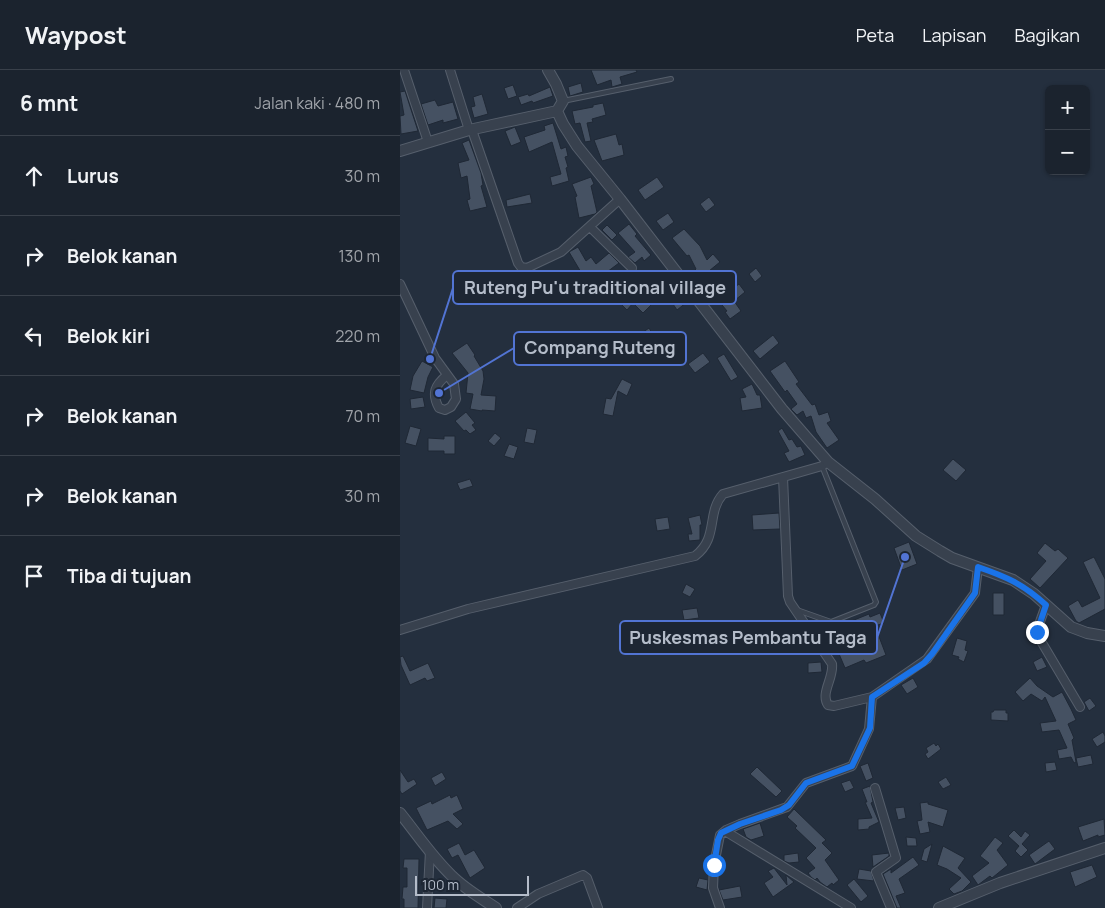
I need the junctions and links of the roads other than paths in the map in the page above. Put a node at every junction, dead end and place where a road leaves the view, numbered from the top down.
1 (404, 70) edge
2 (450, 70) edge
3 (548, 70) edge
4 (671, 79) dead end
5 (563, 101) junction
6 (557, 111) junction
7 (471, 130) junction
8 (428, 142) junction
9 (400, 151) edge
10 (620, 199) junction
11 (590, 227) junction
12 (632, 268) dead end
13 (400, 285) edge
14 (447, 375) dead end
15 (825, 464) junction
16 (783, 477) junction
17 (978, 567) junction
18 (1046, 605) junction
19 (795, 610) junction
20 (400, 630) edge
21 (1105, 636) edge
22 (872, 697) junction
23 (1080, 707) dead end
24 (875, 788) dead end
25 (400, 813) edge
26 (725, 831) junction
27 (1105, 848) edge
28 (430, 851) junction
29 (427, 908) edge
30 (496, 908) edge
31 (517, 908) edge
32 (598, 908) edge
33 (720, 908) edge
34 (851, 908) edge
35 (891, 908) edge
36 (939, 908) edge

1 - 8 street
2 - 7 street
3 - 5 street
4 - 5 lane
5 - 6 street
6 - 7 street
6 - 10 street
7 - 8 street
7 - 11 street
8 - 9 street
10 - 11 street
10 - 15 street
11 - 12 street
13 - 14 street
15 - 16 street
15 - 17 street
15 - 19 lane
16 - 19 street
16 - 20 street
17 - 18 street
17 - 22 street
18 - 21 street
18 - 23 street
19 - 22 street
22 - 26 street
24 - 35 street
25 - 28 street
26 - 33 street
26 - 34 street
27 - 36 street
28 - 29 street
28 - 30 street
31 - 32 street

